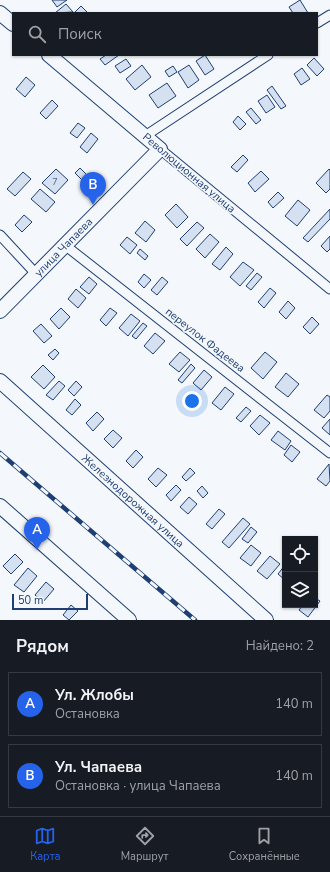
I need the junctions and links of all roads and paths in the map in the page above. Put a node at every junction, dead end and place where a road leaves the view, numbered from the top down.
1 (0, 13) edge
2 (330, 15) edge
3 (318, 22) edge
4 (12, 23) edge
5 (50, 56) edge
6 (266, 56) edge
7 (145, 136) junction
8 (160, 149) junction
9 (0, 235) edge
10 (66, 246) junction
11 (37, 275) junction
12 (330, 289) edge
13 (0, 311) edge
14 (0, 381) edge
15 (330, 453) edge
16 (0, 506) edge
17 (129, 620) edge
18 (266, 620) edge

1 - 4 main road
2 - 3 street
5 - 7 main road, Революционная улица
6 - 7 street
7 - 8 main road, Революционная улица
8 - 10 main road, улица Чапаева
8 - 12 street, Революционная улица
9 - 11 street
10 - 11 main road, улица Чапаева
10 - 15 street, переулок Фадеева
11 - 13 main road, улица Чапаева
14 - 18 main road, Железнодорожная улица
16 - 17 main road

